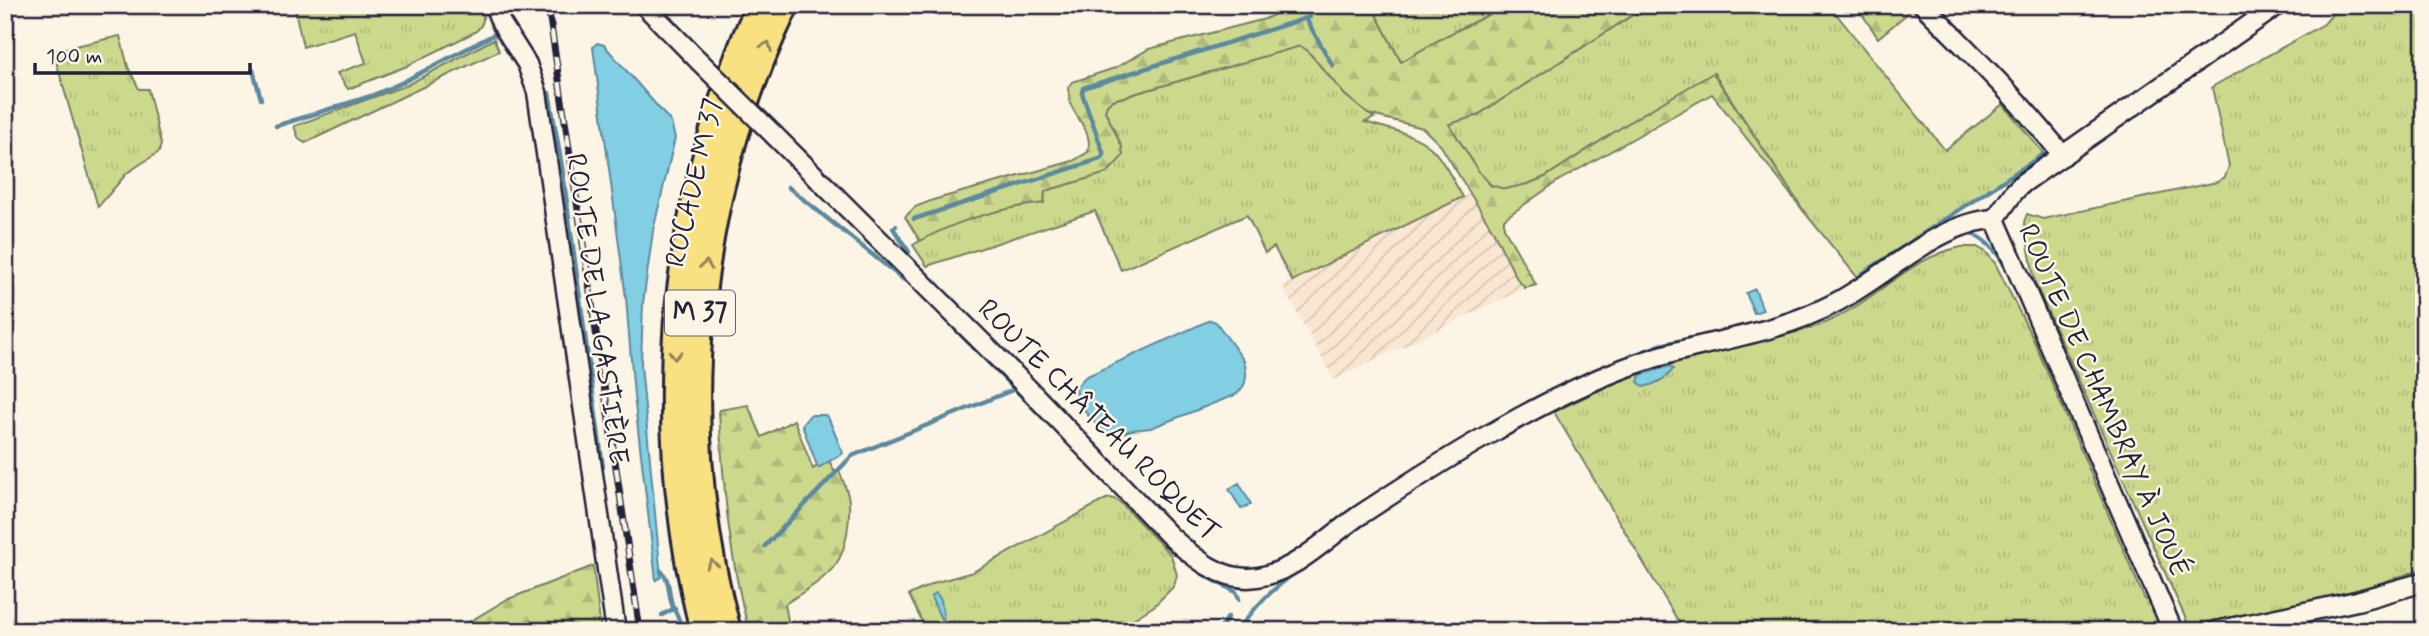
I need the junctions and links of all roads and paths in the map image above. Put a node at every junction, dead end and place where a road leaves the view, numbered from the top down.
1 (494, 5) edge
2 (644, 5) edge
3 (760, 5) edge
4 (786, 5) edge
5 (1923, 5) edge
6 (2278, 5) edge
7 (2063, 156) junction
8 (1995, 219) junction
9 (2424, 582) edge
10 (616, 631) edge
11 (704, 631) edge
12 (727, 631) edge
13 (2173, 631) edge
14 (2216, 631) edge

1 - 10 street, ROUTE DE LA GASTIÈRE
2 - 8 street, ROUTE CHÂTEAU ROQUET, bridge
3 -> 11 highway, ROCADE M 37 / M 37
12 -> 4 highway, ROCADE M 37 / M 37
5 - 7 street
6 - 7 street
7 - 8 street
8 - 13 street, ROUTE DE CHAMBRAY À JOUÉ
9 - 14 street

